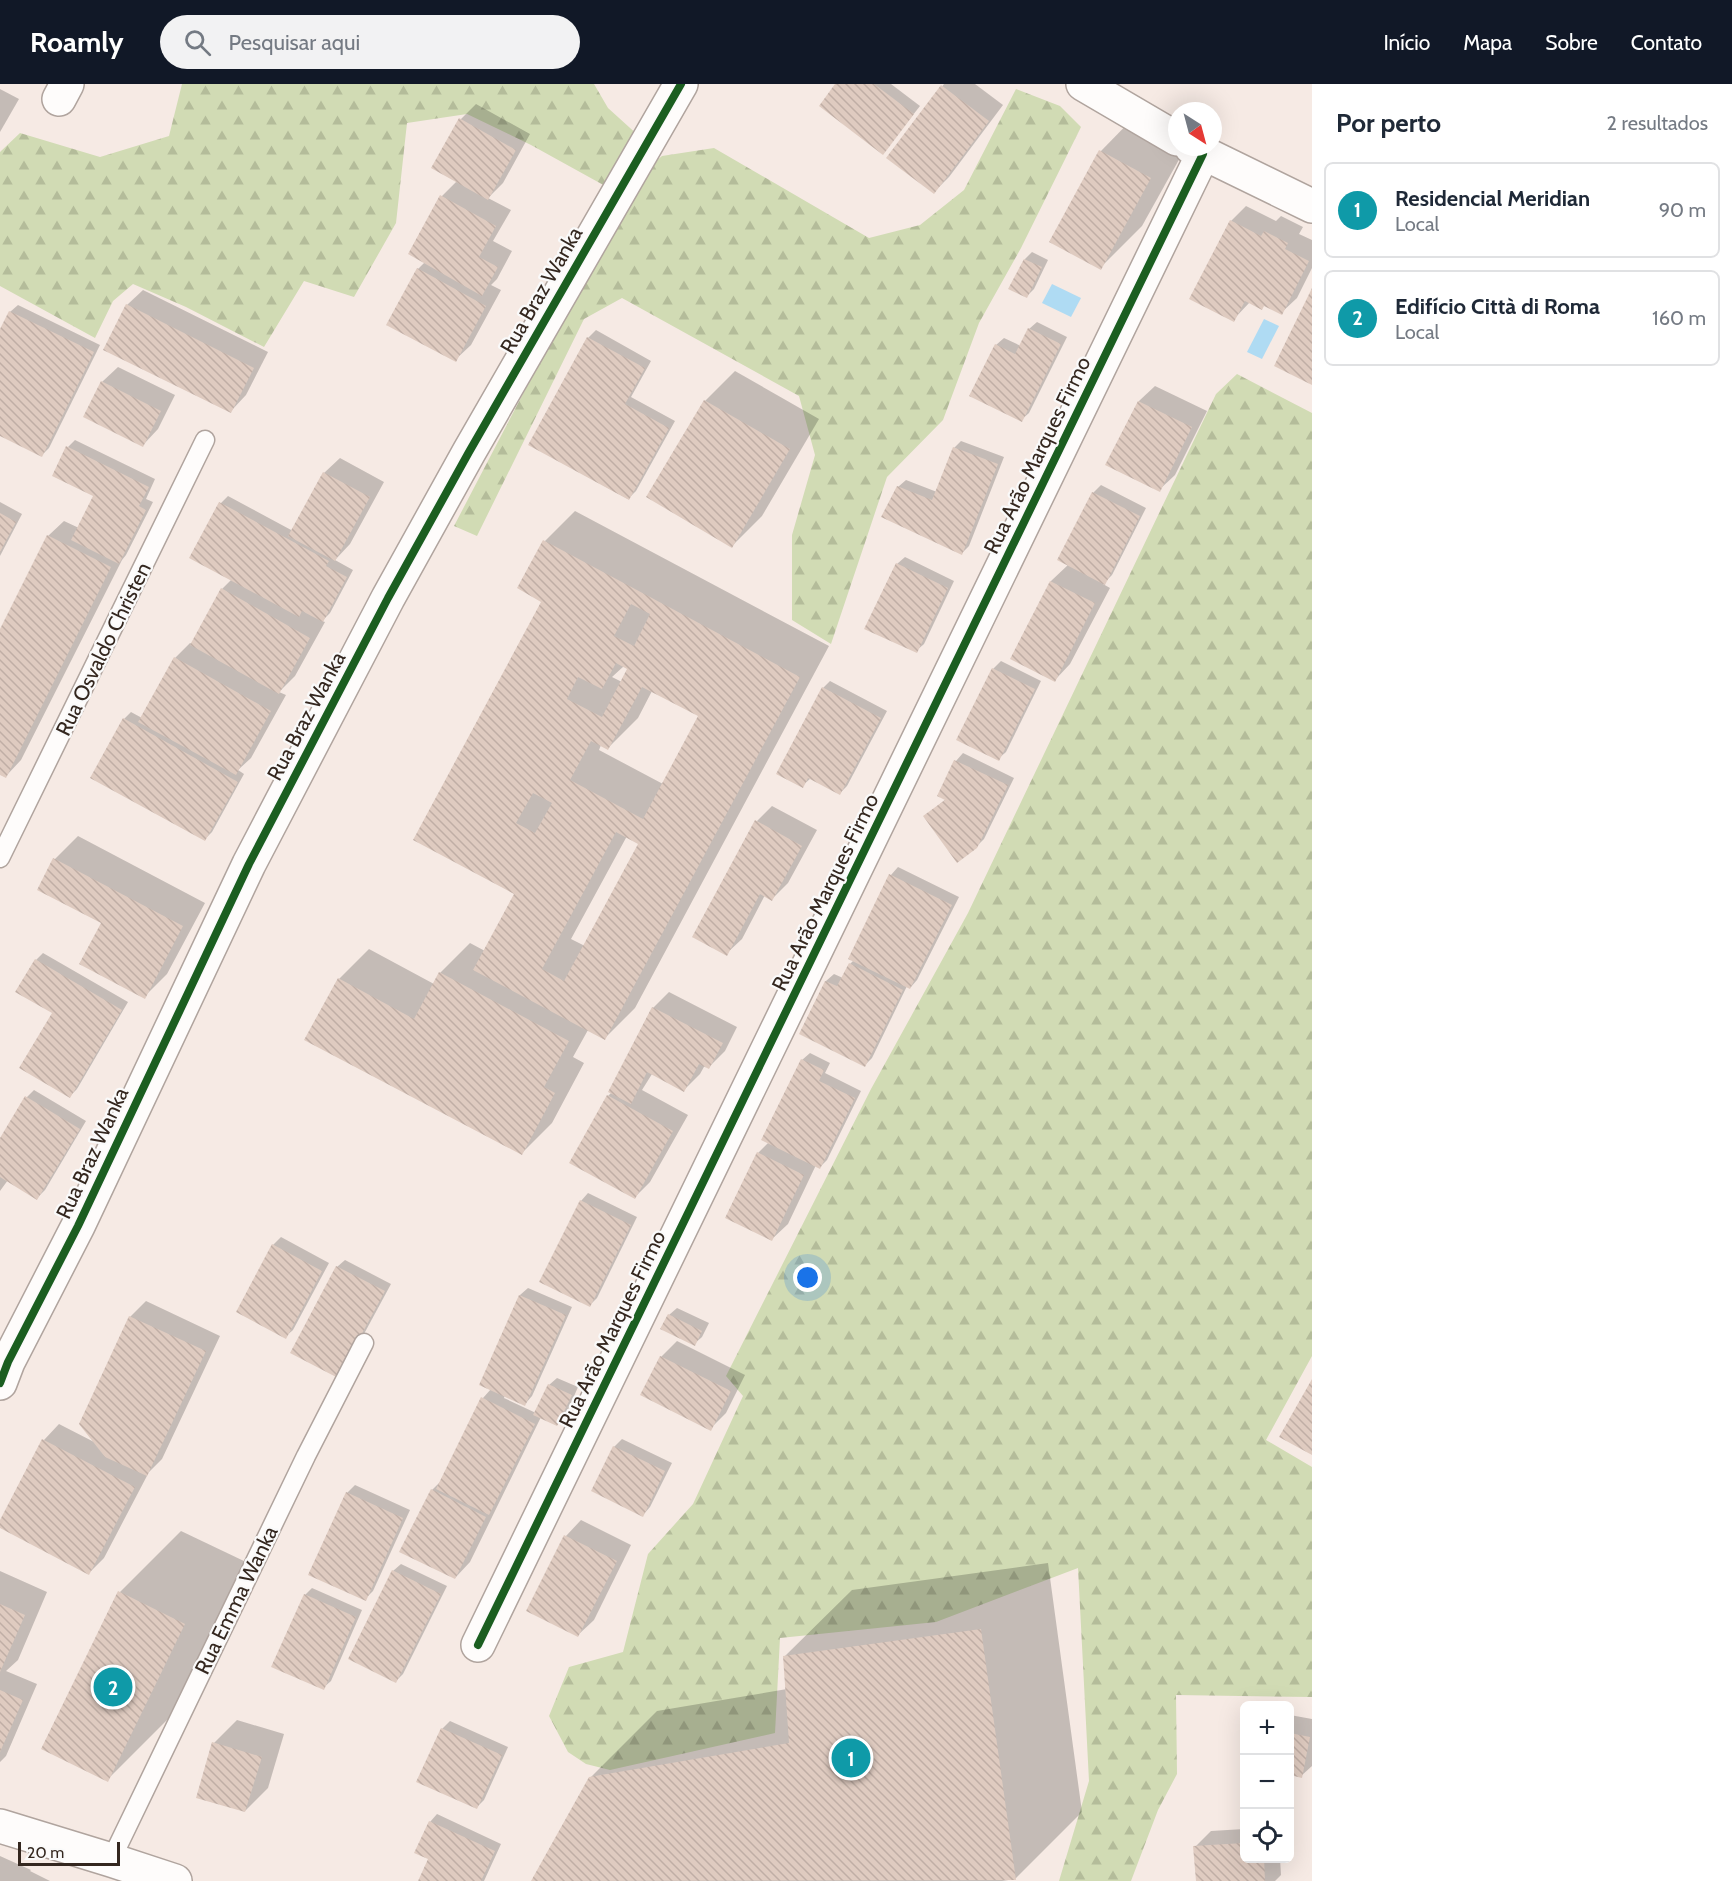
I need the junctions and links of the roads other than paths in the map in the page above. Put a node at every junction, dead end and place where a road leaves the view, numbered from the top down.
1 (681, 84) edge
2 (1083, 84) edge
3 (1168, 134) edge
4 (1186, 156) edge
5 (1209, 156) edge
6 (1312, 206) edge
7 (205, 440) dead end
8 (0, 858) edge
9 (364, 1343) dead end
10 (0, 1383) edge
11 (478, 1645) dead end
12 (0, 1826) edge
13 (111, 1860) junction
14 (175, 1881) edge

1 - 10 street, Rua Braz Wanka
2 - 3 street
4 - 11 street, Rua Arão Marques Firmo
5 - 6 street
7 - 8 lane, Rua Osvaldo Christen
9 - 13 lane, Rua Emma Wanka
12 - 13 street
13 - 14 street

